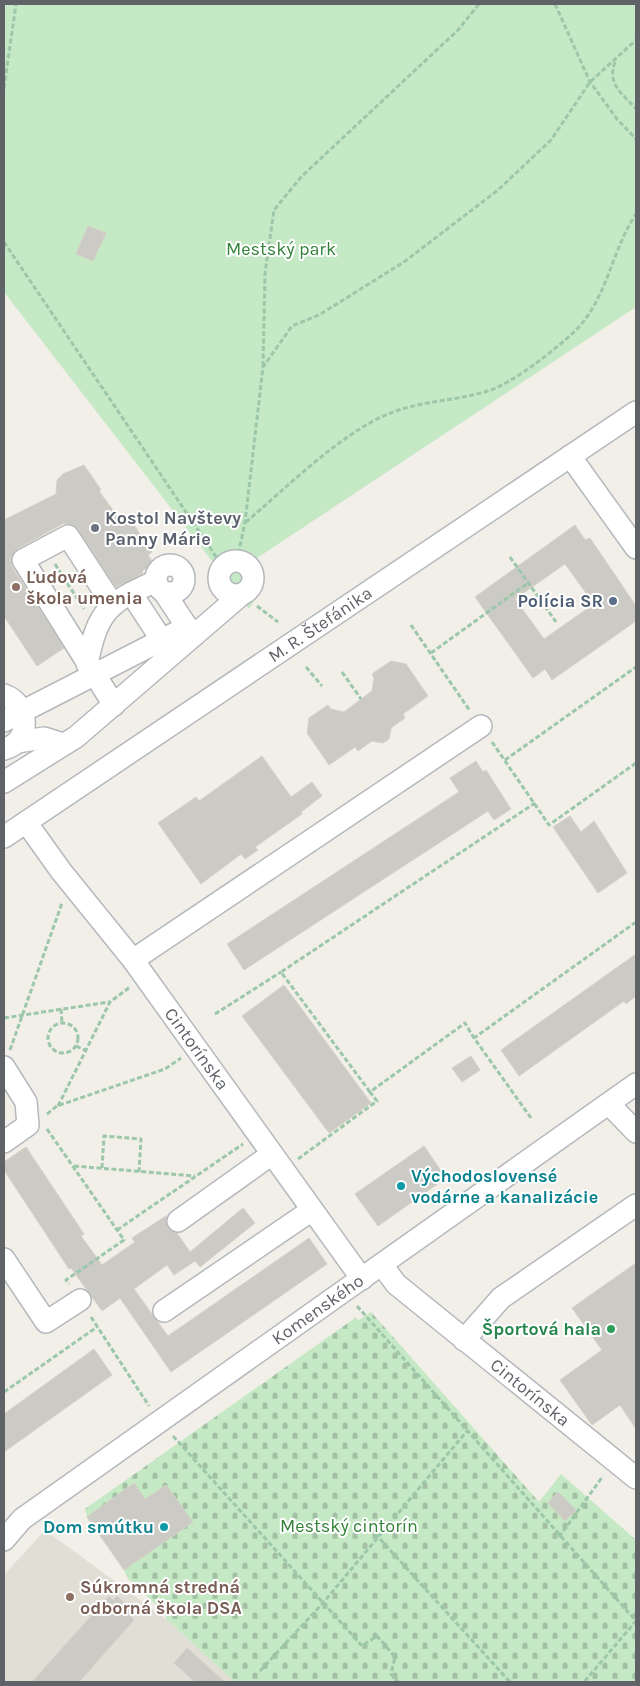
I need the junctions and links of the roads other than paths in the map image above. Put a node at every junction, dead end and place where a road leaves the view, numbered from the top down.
1 (636, 412) edge
2 (570, 456) junction
3 (636, 548) edge
4 (226, 568) junction
5 (146, 586) junction
6 (242, 594) junction
7 (113, 604) junction
8 (190, 632) junction
9 (166, 647) junction
10 (91, 670) junction
11 (4, 695) edge
12 (114, 705) junction
13 (13, 716) edge
14 (481, 726) dead end
15 (64, 744) junction
16 (8, 748) edge
17 (4, 782) edge
18 (26, 822) junction
19 (4, 837) edge
20 (139, 968) junction
21 (5, 1062) edge
22 (636, 1084) edge
23 (609, 1104) junction
24 (636, 1132) edge
25 (4, 1142) edge
26 (278, 1162) junction
27 (636, 1205) edge
28 (312, 1210) junction
29 (178, 1221) dead end
30 (4, 1259) edge
31 (382, 1265) junction
32 (362, 1279) junction
33 (80, 1300) road end
34 (164, 1311) dead end
35 (464, 1340) junction
36 (636, 1478) edge
37 (4, 1540) edge

1 - 2 street, M. R. Štefánika
2 - 3 street
2 - 18 street, M. R. Štefánika
4 - 5 street
4 - 6 street
4 - 6 street
5 - 7 street
5 - 8 street
5 - 9 street
6 - 8 street
7 - 10 street
7 - 10 street
8 - 9 street
9 - 10 street
9 - 12 street
10 - 12 street
10 - 13 street
11 - 13 street
12 - 15 street
13 - 16 street
14 - 20 street
15 - 16 street
15 - 17 street
18 - 19 street, M. R. Štefánika
18 - 20 street, Cintorínska
20 - 26 street, Cintorínska
21 - 25 street
22 - 23 street, Komenského
23 - 24 street
23 - 31 street, Komenského
26 - 28 street, Cintorínska
26 - 29 street
27 - 35 street
28 - 32 street, Cintorínska
28 - 34 street
30 - 33 street
31 - 32 street, Komenského
31 - 35 street, Cintorínska
32 - 37 street, Komenského
35 - 36 street, Cintorínska

